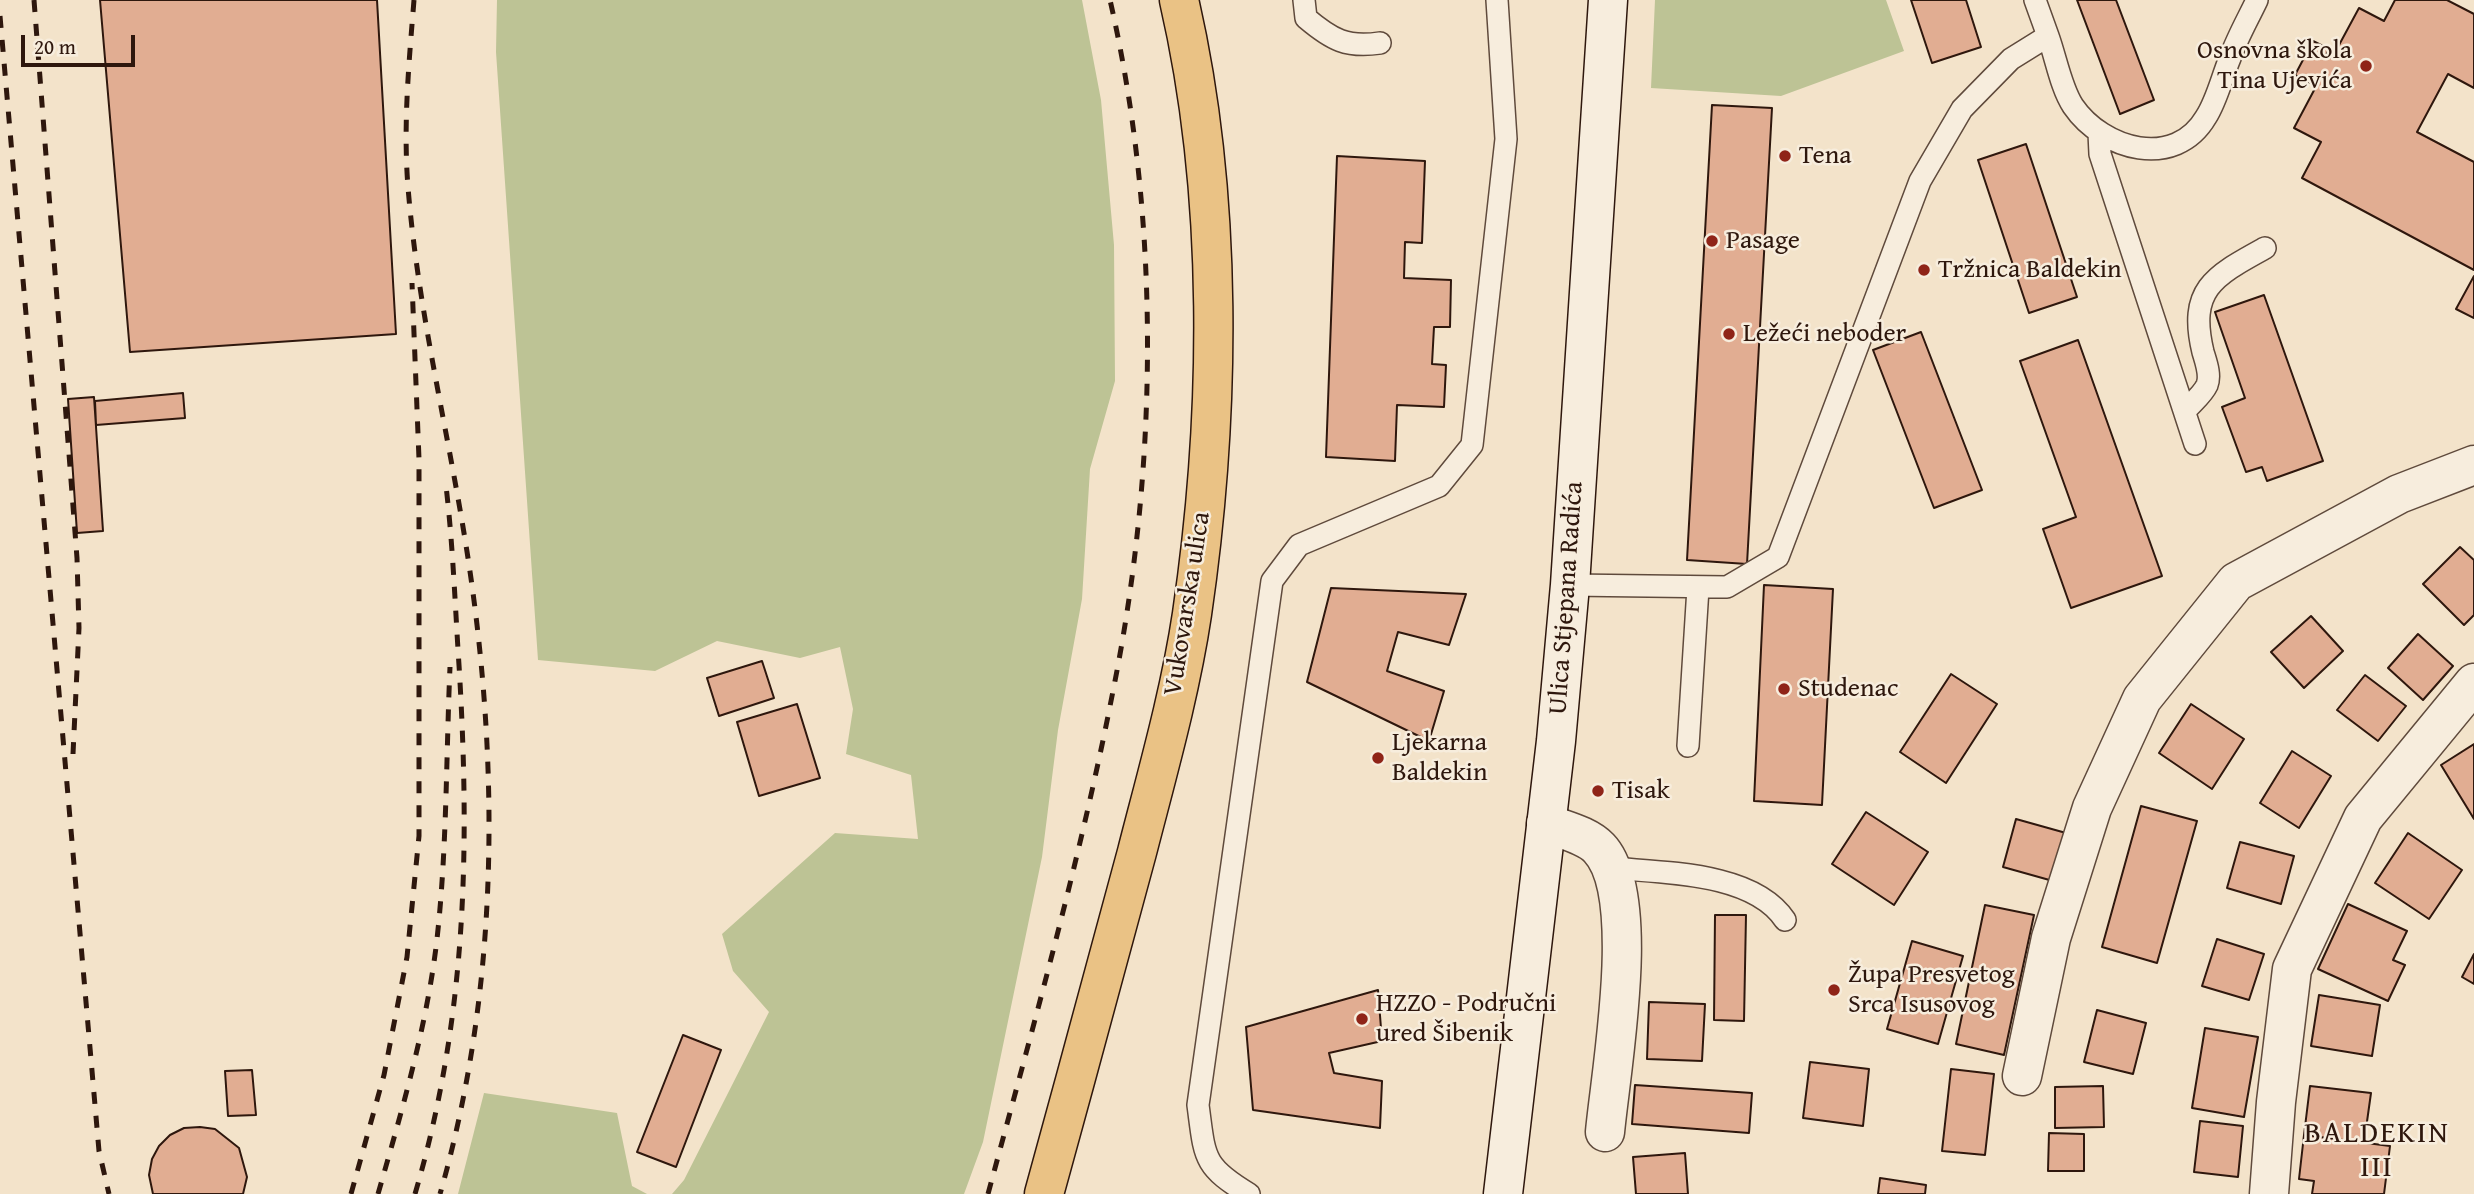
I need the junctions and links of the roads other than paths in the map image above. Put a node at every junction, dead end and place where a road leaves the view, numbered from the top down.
1 (1179, 0) edge
2 (1304, 0) edge
3 (1497, 0) edge
4 (1608, 0) edge
5 (2035, 0) edge
6 (2257, 0) edge
7 (2048, 36) junction
8 (1380, 43) dead end
9 (2099, 133) junction
10 (2265, 248) dead end
11 (2186, 410) junction
12 (2194, 444) dead end
13 (2474, 465) edge
14 (1570, 585) junction
15 (1698, 588) junction
16 (2474, 683) edge
17 (1688, 746) dead end
18 (1546, 823) junction
19 (1612, 868) junction
20 (1785, 920) dead end
21 (2022, 1076) dead end
22 (1605, 1132) dead end
23 (1044, 1194) edge
24 (1249, 1194) edge
25 (1503, 1194) edge
26 (2269, 1194) edge

1 - 23 main road, Vukovarska ulica
2 - 8 lane
3 - 24 lane
4 - 14 street, Ulica Stjepana Radića
5 - 7 lane
6 - 9 lane
7 - 9 lane
7 - 15 lane
9 - 11 lane
10 - 11 lane
11 - 12 lane
13 - 21 street
14 - 15 lane
14 - 18 street, Ulica Stjepana Radića
15 - 17 lane
16 - 26 street
18 - 19 street
18 - 25 street, Ulica Stjepana Radića
19 - 20 lane
19 - 22 street

